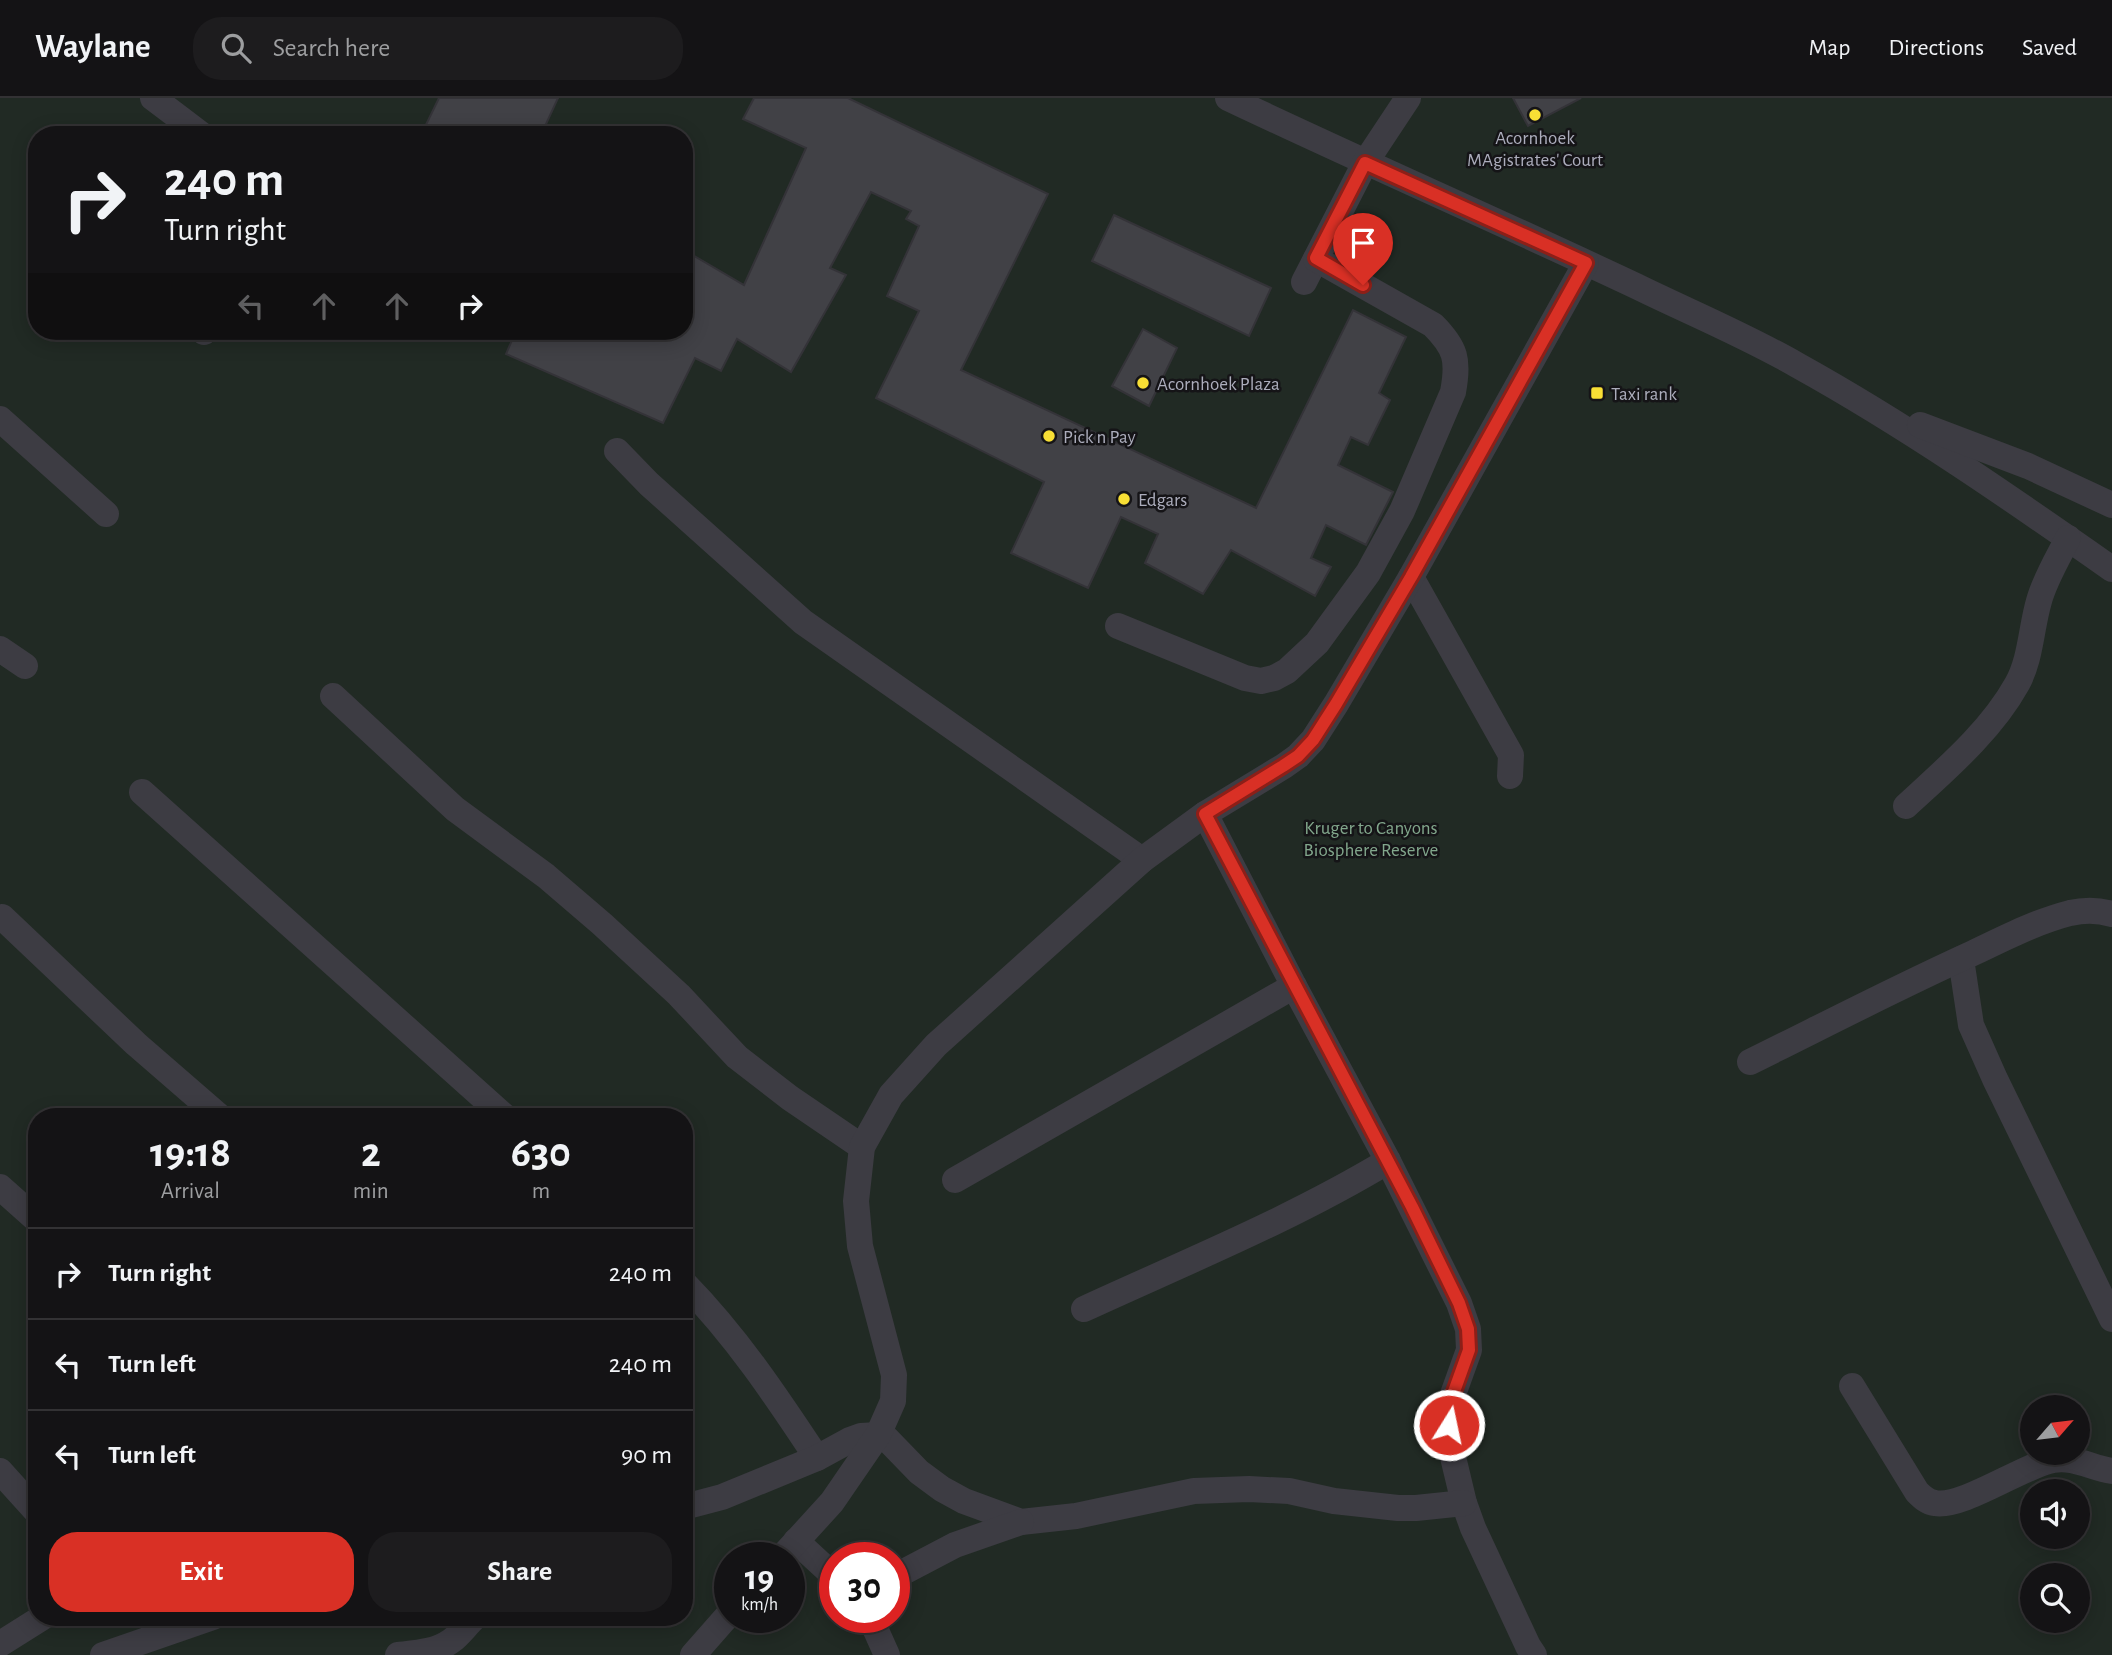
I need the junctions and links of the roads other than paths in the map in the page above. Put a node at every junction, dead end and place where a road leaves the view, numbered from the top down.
1 (153, 98) edge
2 (1228, 98) edge
3 (1408, 98) edge
4 (190, 126) edge
5 (1365, 163) junction
6 (1586, 263) junction
7 (1866, 404) junction
8 (0, 419) edge
9 (617, 451) dead end
10 (2112, 505) edge
11 (106, 514) dead end
12 (2068, 538) junction
13 (2112, 569) edge
14 (1411, 577) junction
15 (1118, 625) dead end
16 (0, 649) edge
17 (26, 666) dead end
18 (333, 696) dead end
19 (1510, 776) dead end
20 (142, 792) dead end
21 (1906, 807) dead end
22 (1205, 814) junction
23 (1142, 860) junction
24 (2112, 914) edge
25 (2, 918) dead end
26 (1961, 959) junction
27 (1294, 986) junction
28 (1750, 1062) dead end
29 (210, 1108) edge
30 (495, 1108) edge
31 (862, 1147) junction
32 (1388, 1161) junction
33 (955, 1180) dead end
34 (0, 1186) edge
35 (28, 1212) edge
36 (693, 1292) edge
37 (1084, 1309) dead end
38 (2112, 1319) edge
39 (1852, 1386) dead end
40 (878, 1435) junction
41 (817, 1458) junction
42 (0, 1471) edge
43 (2112, 1471) edge
44 (28, 1502) edge
45 (1464, 1503) junction
46 (693, 1505) edge
47 (1021, 1522) junction
48 (795, 1542) edge
49 (910, 1569) edge
50 (29, 1626) edge
51 (187, 1626) edge
52 (466, 1626) edge
53 (714, 1631) edge
54 (877, 1633) edge
55 (0, 1644) edge
56 (103, 1655) edge
57 (398, 1655) edge
58 (693, 1655) edge
59 (887, 1655) edge
60 (1534, 1655) edge

1 - 4 street
2 - 5 street
3 - 5 street
5 - 6 street
5 - 15 street
6 - 7 street
6 - 14 street
7 - 10 street
7 - 12 street
8 - 11 street
9 - 23 street
12 - 13 street
12 - 21 street
14 - 19 street
14 - 22 street
16 - 17 street
18 - 31 street
20 - 30 street
22 - 23 street
22 - 27 street
23 - 31 street
24 - 26 street
25 - 29 street
26 - 28 street
26 - 38 street
27 - 32 street
27 - 33 street
31 - 40 street
32 - 37 street
32 - 45 street
34 - 35 street
36 - 41 street
39 - 43 street
40 - 41 street
40 - 47 street
40 - 48 street
41 - 46 street
42 - 44 street
45 - 47 street
45 - 60 street
47 - 49 street
50 - 55 street
51 - 56 street
52 - 57 street
53 - 58 street
54 - 59 street

